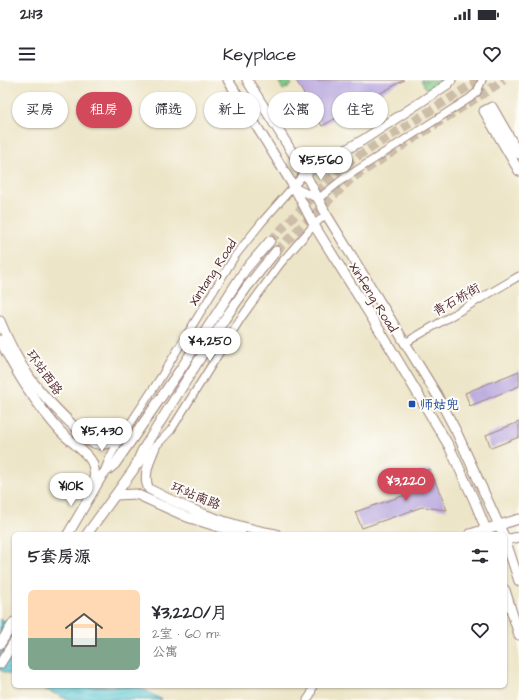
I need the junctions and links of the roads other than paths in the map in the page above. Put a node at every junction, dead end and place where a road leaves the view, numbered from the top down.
1 (228, 80) edge
2 (247, 80) edge
3 (451, 80) edge
4 (482, 80) edge
5 (519, 154) edge
6 (519, 171) edge
7 (305, 173) junction
8 (294, 187) junction
9 (318, 199) junction
10 (326, 214) junction
11 (314, 225) junction
12 (270, 241) tunnel mouth
13 (276, 251) tunnel mouth
14 (519, 276) edge
15 (0, 321) edge
16 (0, 340) edge
17 (405, 343) junction
18 (120, 439) junction
19 (155, 447) junction
20 (134, 469) junction
21 (103, 474) junction
22 (93, 490) junction
23 (116, 495) junction
24 (519, 519) edge
25 (500, 524) junction
26 (69, 532) edge
27 (88, 532) edge
28 (235, 532) edge
29 (268, 532) edge
30 (487, 532) edge
31 (502, 532) edge
32 (519, 537) edge
33 (507, 540) edge
34 (507, 546) edge
35 (519, 581) edge
36 (507, 596) edge
37 (12, 625) edge
38 (519, 635) edge
39 (0, 644) edge
40 (12, 645) edge
41 (0, 664) edge
42 (312, 688) edge
43 (307, 700) edge

1 - 8 main road, Xinfeng Road
2 - 7 main road, Xinfeng Road
3 - 7 main road
4 - 9 street
5 - 6 main road
7 - 8 street, Xintang Road
7 - 9 main road, Xinfeng Road
8 - 9 street
8 - 11 main road, Xinfeng Road
8 - 18 street, Xintang Road
9 - 10 main road, Xinfeng Road
10 - 11 street
10 - 17 main road, Xinfeng Road
11 - 19 street
11 - 30 main road, Xinfeng Road
12 - 21 main road, Xintang Road
13 - 20 main road
14 - 17 street, 青石桥街
15 - 18 main road, 环站西路
16 - 22 main road
17 - 25 main road, Xinfeng Road
18 - 21 street, Xintang Road
19 - 20 street
19 - 29 main road, 环站南路
20 - 23 main road
21 - 22 main road, Xintang Road
22 - 26 main road, Xintang Road
23 - 27 main road
23 - 28 main road
24 - 25 main road
25 - 30 main road
25 - 31 main road, Xinfeng Road
32 - 33 main road
34 - 35 main road
36 - 38 main road
37 - 39 main road
40 - 41 main road
42 - 43 street

